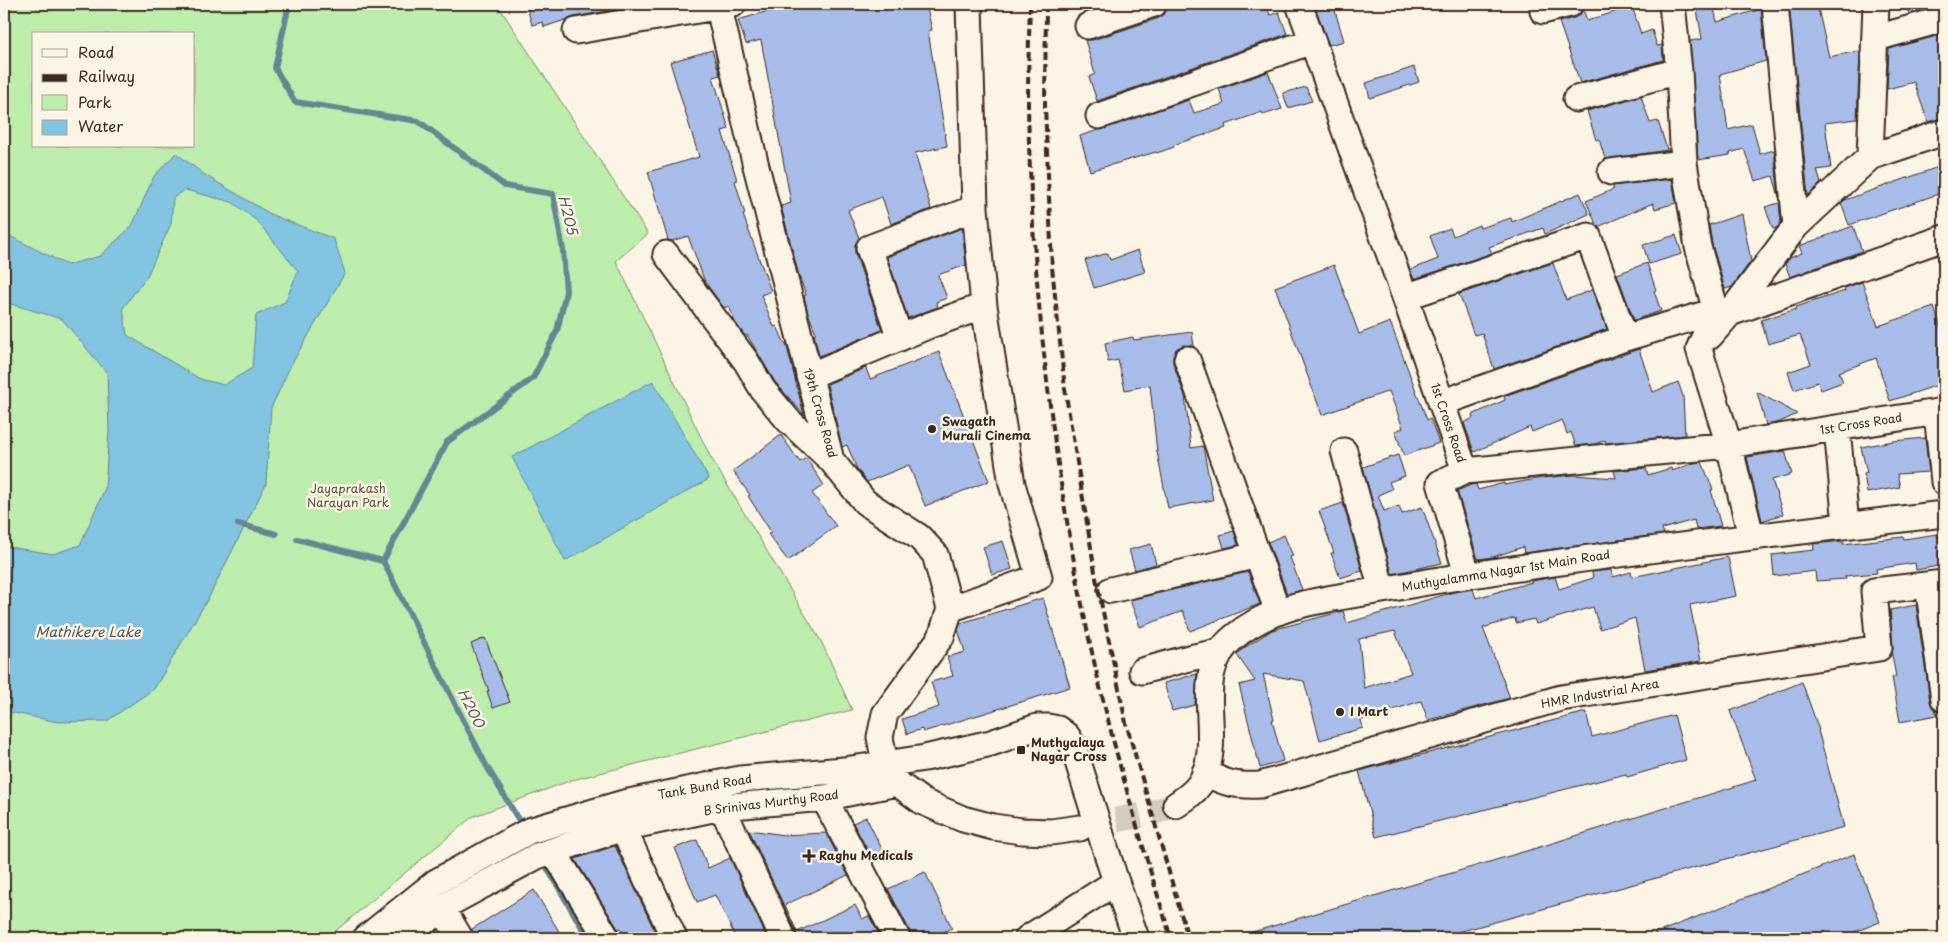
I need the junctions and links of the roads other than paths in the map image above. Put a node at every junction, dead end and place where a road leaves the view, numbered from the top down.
1 (969, 4) edge
2 (1154, 4) edge
3 (1299, 4) edge
4 (1570, 4) edge
5 (1672, 4) edge
6 (1775, 4) edge
7 (1876, 4) edge
8 (723, 5) edge
9 (1543, 11) dead end
10 (1944, 19) edge
11 (1088, 26) dead end
12 (576, 31) dead end
13 (1876, 38) junction
14 (1312, 41) junction
15 (1679, 71) junction
16 (1576, 99) dead end
17 (1099, 116) dead end
18 (1944, 132) edge
19 (1870, 157) junction
20 (1684, 163) junction
21 (1612, 172) dead end
22 (975, 208) junction
23 (1796, 226) junction
24 (1944, 238) edge
25 (666, 254) dead end
26 (1405, 297) junction
27 (984, 306) junction
28 (1723, 312) junction
29 (900, 338) junction
30 (1625, 338) junction
31 (1187, 359) dead end
32 (809, 376) junction
33 (1441, 403) junction
34 (1941, 412) edge
35 (1837, 428) junction
36 (1729, 445) junction
37 (1344, 451) dead end
38 (831, 460) junction
39 (1465, 471) junction
40 (1944, 482) edge
41 (1944, 514) edge
42 (1846, 525) junction
43 (1751, 536) junction
44 (1257, 555) junction
45 (1467, 574) junction
46 (1936, 584) edge
47 (1111, 590) dead end
48 (1382, 590) junction
49 (950, 609) junction
50 (1278, 612) junction
51 (1219, 652) junction
52 (1142, 672) dead end
53 (1944, 699) edge
54 (1205, 772) junction
55 (891, 774) junction
56 (824, 798) junction
57 (1176, 804) tunnel mouth
58 (722, 807) junction
59 (623, 828) junction
60 (1080, 828) tunnel mouth
61 (545, 854) junction
62 (1116, 882) junction
63 (442, 908) junction
64 (366, 938) edge
65 (404, 938) edge
66 (460, 938) edge
67 (607, 938) edge
68 (674, 938) edge
69 (783, 938) edge
70 (897, 938) edge
71 (1028, 938) edge
72 (1136, 938) edge

1 - 22 street
2 - 11 street
3 - 14 street, 1st Cross Road
4 - 9 street
5 - 15 street
6 - 23 street
7 - 13 street
8 - 12 street
8 - 32 street, 19th Cross Road
10 - 13 street
13 - 19 street
14 - 17 street
14 - 26 street, 1st Cross Road
15 - 16 street
15 - 20 street
18 - 19 street
19 - 23 street
20 - 21 street
20 - 28 street
22 - 27 street
22 - 29 street
23 - 28 street
24 - 28 street
25 - 38 street
26 - 30 street
26 - 33 street, 1st Cross Road
27 - 29 street
27 - 49 street
28 - 30 street
28 - 36 street
29 - 32 street
30 - 33 street
31 - 44 street
32 - 38 street, 19th Cross Road
33 - 39 street, 1st Cross Road
34 - 35 street, 1st Cross Road
34 - 40 street
35 - 36 street, 1st Cross Road
35 - 42 street
36 - 39 street, 1st Cross Road
36 - 43 street
37 - 48 street
38 - 49 street, 19th Cross Road
39 - 45 street
41 - 42 street, Muthyalamma Nagar 1st Main Road
42 - 43 street, Muthyalamma Nagar 1st Main Road
43 - 45 street, Muthyalamma Nagar 1st Main Road
44 - 47 street
44 - 50 street
45 - 48 street, Muthyalamma Nagar 1st Main Road
46 - 53 street
46 - 54 street, HMR Industrial Area
48 - 50 street, Muthyalamma Nagar 1st Main Road
49 - 55 street
50 - 51 street, Muthyalamma Nagar 1st Main Road
51 - 52 street
51 - 54 street, Muthyalamma Nagar 1st Main Road
54 - 57 street, Muthyalamma Nagar 1st Main Road
55 - 56 street, B Srinivas Murthy Road
55 - 60 street
55 - 62 street
55 - 64 street, Tank Bund Road
56 - 58 street, B Srinivas Murthy Road
56 - 70 street
58 - 59 street, B Srinivas Murthy Road
58 - 69 street
59 - 61 street, B Srinivas Murthy Road
59 - 68 street
61 - 63 street, B Srinivas Murthy Road
61 - 67 street
62 - 71 street
62 - 72 street
63 - 65 street, B Srinivas Murthy Road
63 - 66 street

